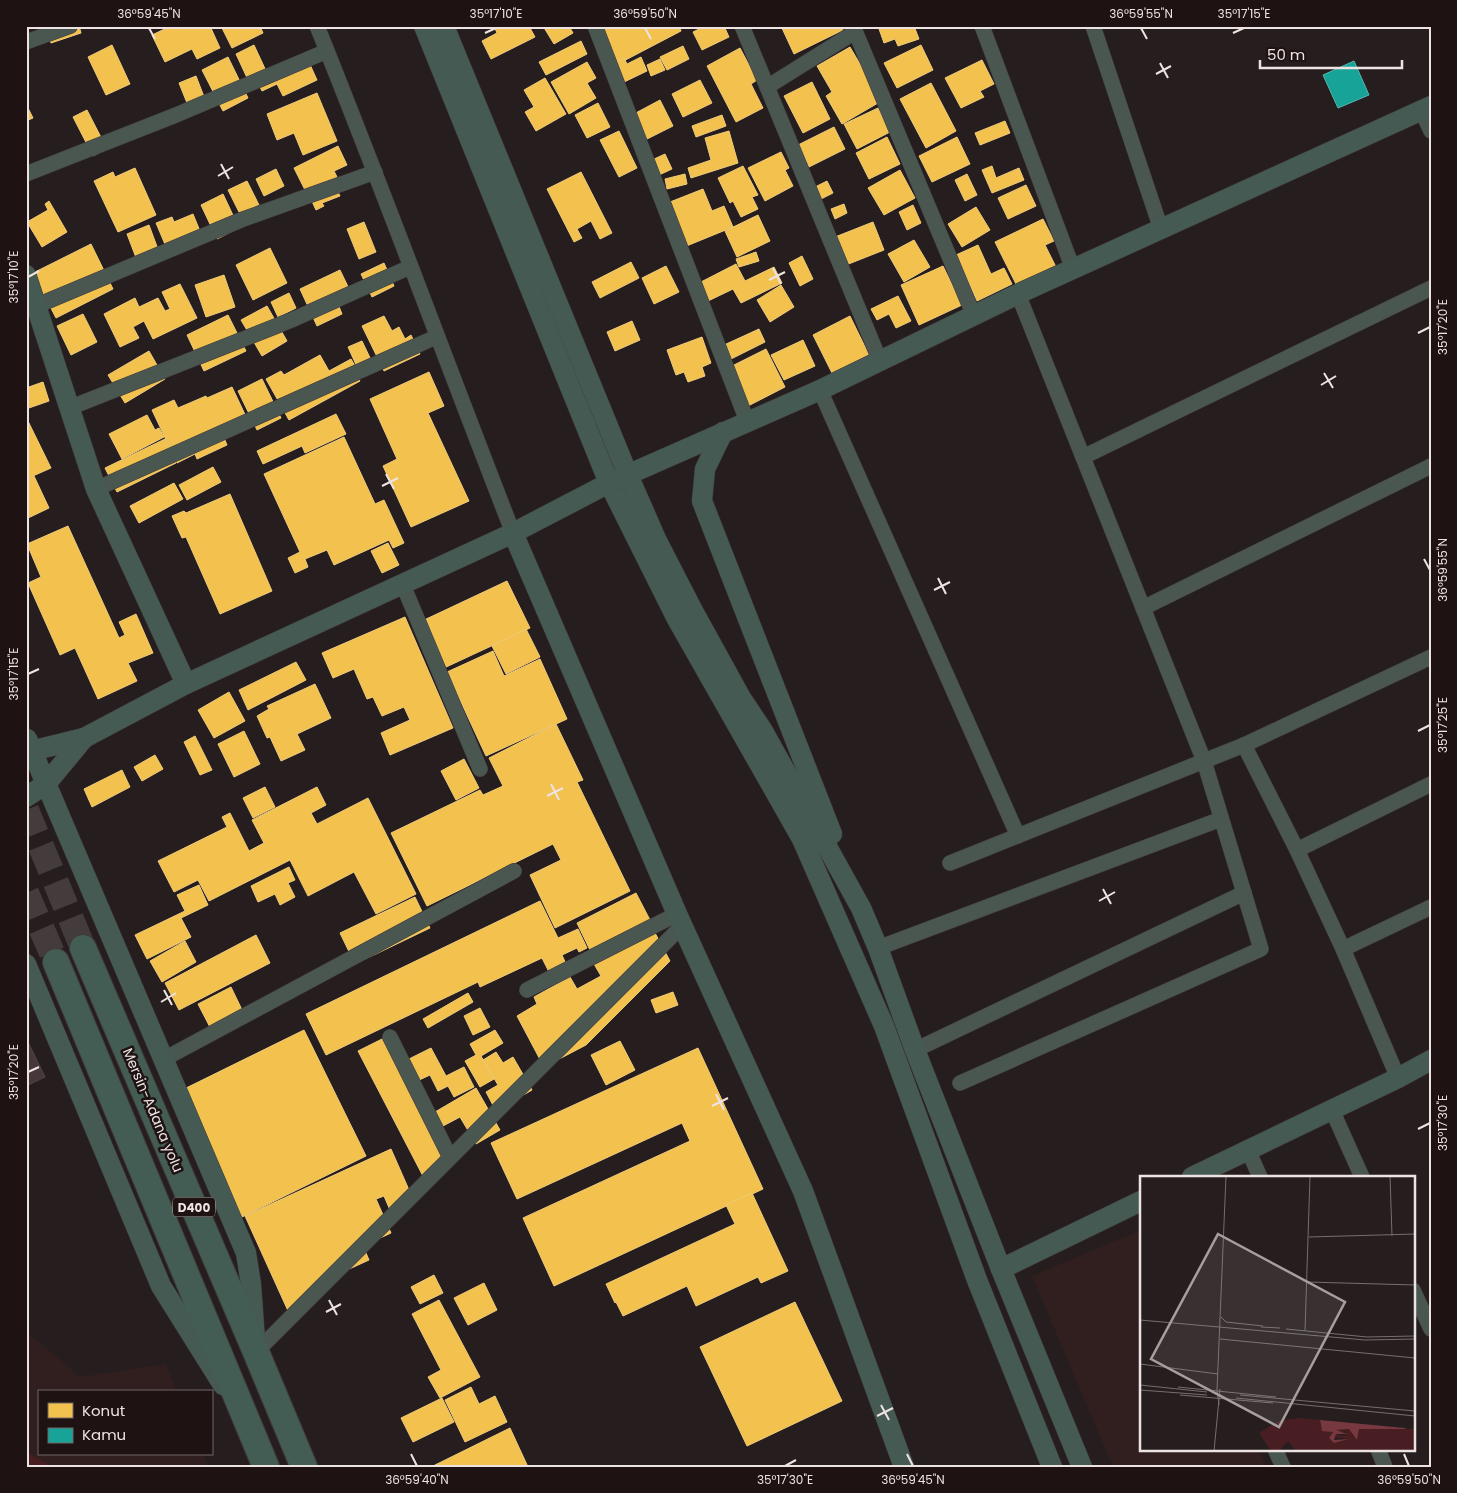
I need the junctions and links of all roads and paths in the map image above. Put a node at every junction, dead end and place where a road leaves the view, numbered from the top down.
1 (70, 26) edge
2 (317, 26) edge
3 (424, 26) edge
4 (444, 26) edge
5 (595, 26) edge
6 (742, 26) edge
7 (982, 26) edge
8 (1097, 28) edge
9 (854, 29) edge
10 (26, 42) edge
11 (327, 51) junction
12 (768, 87) junction
13 (1426, 108) edge
14 (1431, 131) edge
15 (375, 172) junction
16 (26, 174) edge
17 (1162, 229) junction
18 (410, 268) junction
19 (1073, 269) junction
20 (26, 275) edge
21 (1431, 288) edge
22 (1018, 294) junction
23 (36, 306) junction
24 (974, 316) junction
25 (436, 337) junction
26 (880, 360) junction
27 (820, 390) junction
28 (69, 408) junction
29 (747, 422) junction
30 (723, 432) junction
31 (1083, 458) junction
32 (1431, 466) edge
33 (628, 475) junction
34 (609, 483) junction
35 (96, 489) junction
36 (512, 533) junction
37 (403, 585) junction
38 (1143, 608) junction
39 (1431, 657) edge
40 (186, 684) junction
41 (84, 738) junction
42 (1244, 745) junction
43 (28, 748) edge
44 (1204, 761) junction
45 (480, 769) dead end
46 (46, 784) junction
47 (1431, 784) edge
48 (26, 797) edge
49 (1221, 818) junction
50 (1018, 836) junction
51 (1297, 850) junction
52 (950, 863) dead end
53 (514, 871) dead end
54 (1244, 893) junction
55 (1431, 907) edge
56 (861, 908) junction
57 (679, 920) junction
58 (84, 948) tunnel mouth
59 (878, 948) junction
60 (1343, 949) junction
61 (56, 962) tunnel mouth
62 (26, 964) edge
63 (527, 990) dead end
64 (390, 1037) dead end
65 (915, 1050) junction
66 (164, 1059) junction
67 (1431, 1060) edge
68 (1398, 1078) junction
69 (960, 1083) dead end
70 (1332, 1110) junction
71 (1248, 1150) junction
72 (450, 1158) junction
73 (1194, 1176) edge
74 (1260, 1176) edge
75 (1362, 1176) edge
76 (1140, 1201) edge
77 (1001, 1269) junction
78 (1414, 1292) edge
79 (1431, 1329) edge
80 (256, 1352) junction
81 (253, 1435) junction
82 (1275, 1450) edge
83 (1378, 1450) edge
84 (266, 1467) edge
85 (304, 1467) edge
86 (904, 1467) edge
87 (1052, 1467) edge
88 (1082, 1467) edge
89 (1283, 1467) edge
90 (1385, 1467) edge

1 - 10 street
2 - 11 street
3 - 34 main road
4 - 33 main road
5 - 29 street
6 - 12 street
7 - 19 street
8 - 17 street
9 - 12 street
9 - 24 street
11 - 15 street
11 - 16 street
12 - 26 street
13 - 14 street
13 - 17 main road
15 - 18 street
15 - 23 street
17 - 19 main road
18 - 25 street
18 - 28 street
19 - 22 main road
20 - 23 main road
21 - 31 street
22 - 24 main road
22 - 31 street
23 - 28 main road
24 - 26 main road
25 - 35 street
25 - 36 street
26 - 27 main road
27 - 29 main road
27 - 50 street
28 - 35 main road
29 - 30 main road
30 - 33 main road
30 - 56 main road
31 - 38 street
32 - 38 street
33 - 34 main road
33 - 56 main road
34 - 36 main road
34 - 87 main road
35 - 40 main road
36 - 37 main road
36 - 57 main road
37 - 40 main road
37 - 45 street
38 - 44 street
39 - 42 street
40 - 41 main road
41 - 43 main road
41 - 46 main road
42 - 44 street
42 - 51 street
43 - 46 main road
44 - 49 street
44 - 50 street
46 - 48 main road
46 - 66 main road
47 - 51 street
49 - 54 street
49 - 59 street
50 - 52 street
51 - 60 street
53 - 66 street
54 - 65 street
54 - 69 street
55 - 60 street
56 - 59 main road
57 - 63 street
57 - 72 street
57 - 86 main road
58 - 80 highway, Mersin-Adana yolu / D400
59 - 65 main road
60 - 68 street
61 - 81 highway, D400
62 - 81 main road
64 - 72 street
65 - 77 main road
66 - 80 main road
67 - 68 main road
68 - 70 main road
70 - 71 main road
70 - 75 street
71 - 73 main road
71 - 74 street
72 - 80 street
76 - 77 main road
77 - 88 main road
78 - 79 street
80 - 85 highway, Mersin-Adana yolu / D400
81 - 84 highway, D400
82 - 89 street
83 - 90 street

